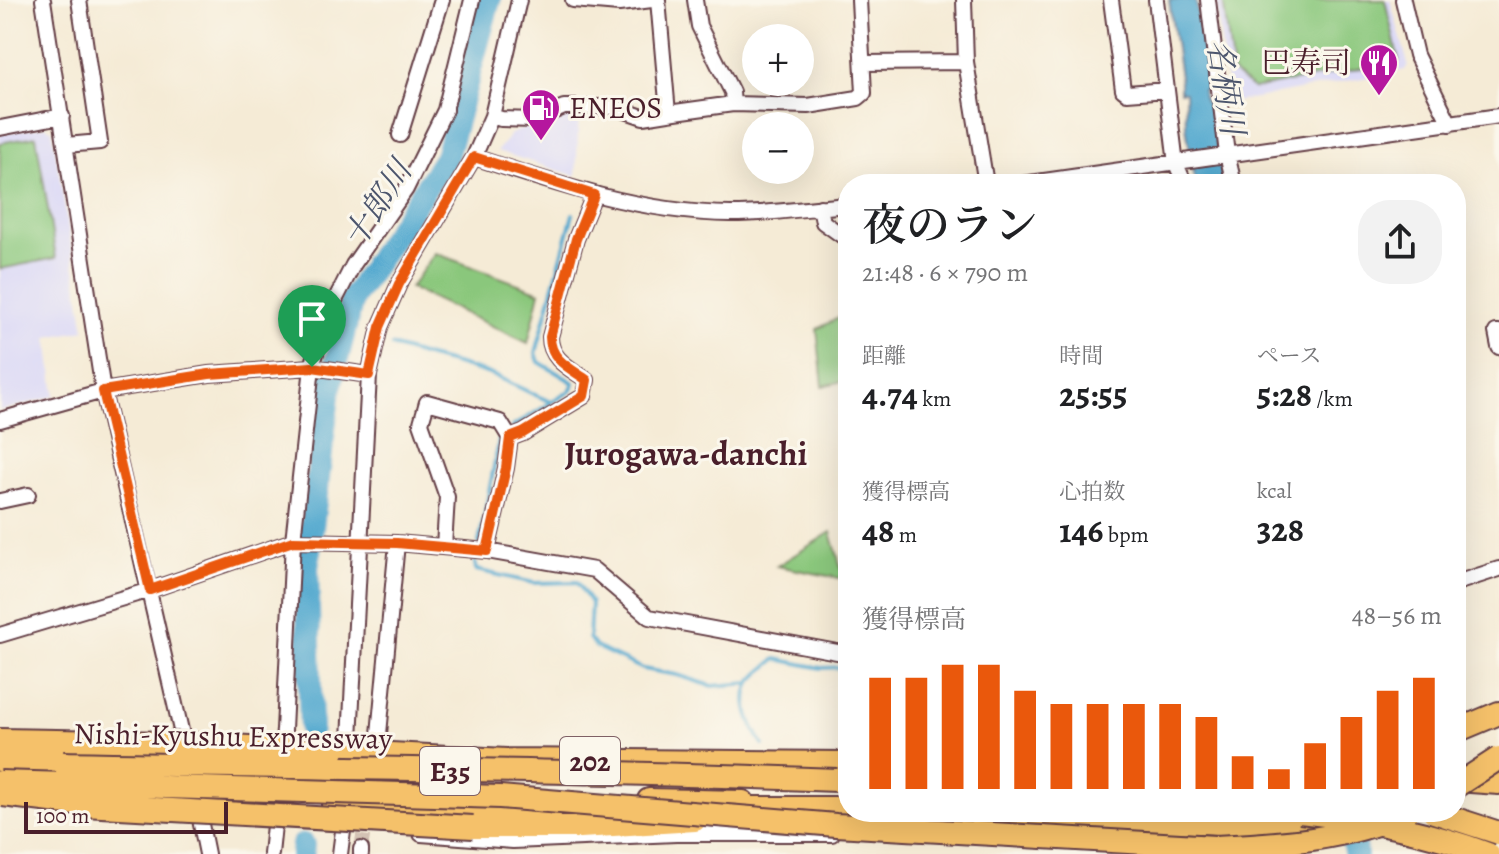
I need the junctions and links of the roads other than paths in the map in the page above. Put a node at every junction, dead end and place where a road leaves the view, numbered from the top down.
1 (43, 0) edge
2 (79, 0) edge
3 (442, 0) edge
4 (472, 0) edge
5 (519, 0) edge
6 (573, 0) edge
7 (655, 0) edge
8 (695, 0) edge
9 (859, 0) edge
10 (964, 0) edge
11 (1111, 0) edge
12 (1156, 0) edge
13 (1208, 0) edge
14 (1403, 0) edge
15 (966, 62) junction
16 (864, 63) junction
17 (1167, 90) junction
18 (733, 104) junction
19 (668, 113) junction
20 (62, 116) junction
21 (492, 116) junction
22 (1499, 116) edge
23 (1450, 124) junction
24 (0, 128) edge
25 (400, 135) dead end
26 (66, 145) junction
27 (1227, 154) junction
28 (474, 157) junction
29 (1176, 164) junction
30 (984, 174) edge
31 (1100, 174) edge
32 (1180, 174) edge
33 (1232, 174) edge
34 (594, 195) junction
35 (838, 206) edge
36 (820, 207) junction
37 (838, 233) edge
38 (1499, 332) edge
39 (1499, 347) edge
40 (312, 367) junction
41 (369, 375) junction
42 (103, 391) junction
43 (0, 420) edge
44 (510, 438) junction
45 (28, 495) dead end
46 (0, 501) edge
47 (295, 541) junction
48 (397, 543) junction
49 (359, 544) junction
50 (444, 547) junction
51 (487, 551) junction
52 (1499, 569) edge
53 (1466, 580) edge
54 (150, 590) junction
55 (0, 635) edge
56 (838, 652) edge
57 (1499, 713) edge
58 (1466, 727) edge
59 (379, 734) tunnel mouth
60 (0, 740) edge
61 (341, 751) junction
62 (1499, 758) edge
63 (0, 760) edge
64 (838, 776) edge
65 (838, 776) edge
66 (1466, 779) edge
67 (1466, 781) edge
68 (0, 782) edge
69 (1499, 783) edge
70 (0, 794) edge
71 (500, 797) junction
72 (340, 805) junction
73 (838, 808) edge
74 (838, 808) edge
75 (838, 809) edge
76 (933, 822) edge
77 (1085, 822) edge
78 (1213, 822) edge
79 (1374, 822) edge
80 (1376, 822) edge
81 (1466, 822) edge
82 (1499, 832) edge
83 (207, 854) edge
84 (271, 854) edge
85 (340, 854) edge
86 (1090, 854) edge
87 (1488, 854) edge

1 - 20 street
2 - 26 street
3 - 25 street
4 - 40 street
5 - 21 street
6 - 7 street
7 - 19 street
8 - 18 street
9 - 16 street
10 - 15 street
11 - 17 street
12 - 17 street
13 - 27 street
14 - 23 street
15 - 16 street
15 - 30 street
16 - 18 street
17 - 29 street
18 - 19 street
19 - 21 street
20 - 24 street
20 - 26 street
21 - 28 street
22 - 23 street
23 - 27 street
26 - 42 street
27 - 29 street
27 - 33 street
28 - 34 street
28 - 41 street
29 - 31 street
29 - 32 street
34 - 36 street
34 - 44 street
35 - 36 street
36 - 37 street
38 - 39 street
40 - 41 street
40 - 42 street
40 - 47 street
41 - 49 street
42 - 43 street
42 - 54 street
44 - 50 street
44 - 51 street
45 - 46 street
47 - 49 street
47 - 54 street
47 - 84 street
48 - 49 street
48 - 50 street
48 - 59 street
49 - 61 street
50 - 51 street
51 - 56 street
52 - 53 street
54 - 55 street
54 - 83 street
57 - 58 highway
60 - 61 highway, 202, bridge
61 - 64 highway, 202
61 - 72 street
62 - 66 highway, bridge
63 - 65 highway, Nishi-Kyushu Expressway / E35, bridge
67 - 69 highway
68 - 71 highway, Nishi-Kyushu Expressway / E35, bridge
70 - 72 highway, 202
70 - 75 highway, bridge
71 - 74 highway, Nishi-Kyushu Expressway / E35, bridge
71 - 80 highway, bridge
72 - 73 highway, 202
72 - 76 street
72 - 85 street
77 - 86 street
78 - 82 highway, bridge
79 - 87 highway, bridge
81 - 82 highway, bridge

